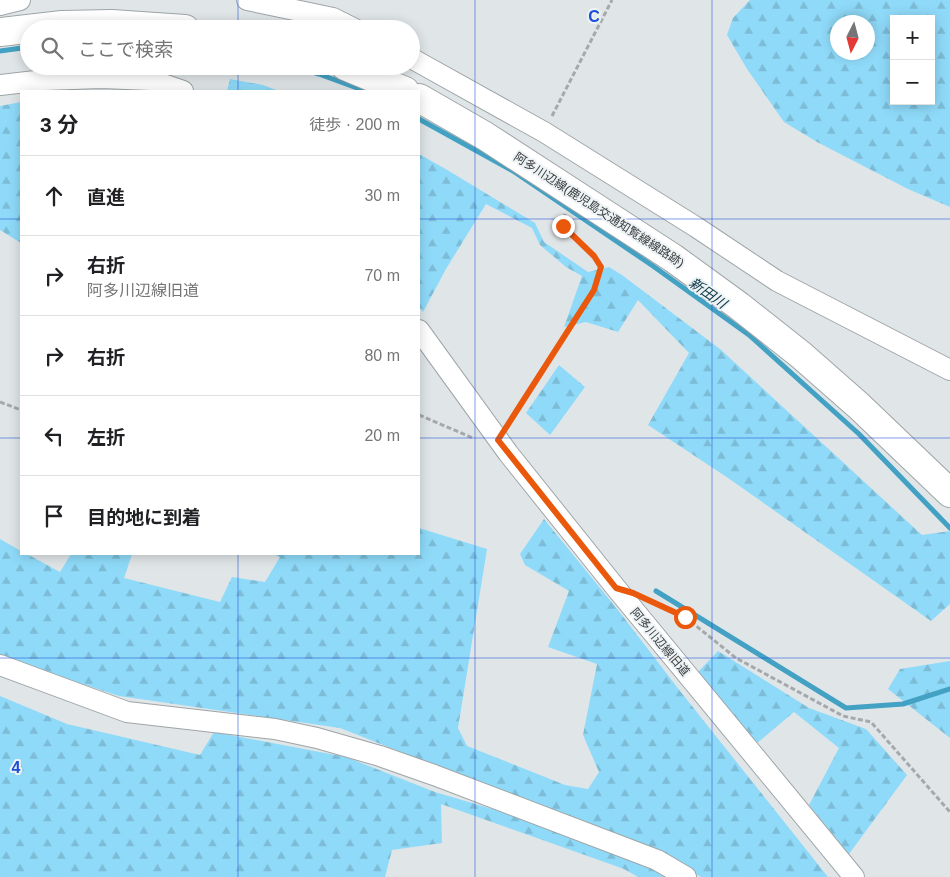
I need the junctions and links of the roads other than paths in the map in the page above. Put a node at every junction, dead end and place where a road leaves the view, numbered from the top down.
1 (20, 0) edge
2 (247, 0) edge
3 (0, 5) edge
4 (337, 20) edge
5 (20, 30) edge
6 (0, 32) edge
7 (420, 63) edge
8 (367, 75) edge
9 (0, 86) edge
10 (180, 90) edge
11 (403, 90) edge
12 (420, 99) edge
13 (420, 331) edge
14 (950, 370) edge
15 (950, 493) edge
16 (0, 665) edge
17 (686, 877) edge
18 (854, 877) edge

1 - 3 street
2 - 4 street
5 - 6 main road
7 - 14 street
8 - 11 main road
9 - 10 street
12 - 15 main road, 阿多川辺線(鹿児島交通知覧線線路跡)
13 - 18 street, 阿多川辺線旧道
16 - 17 street

